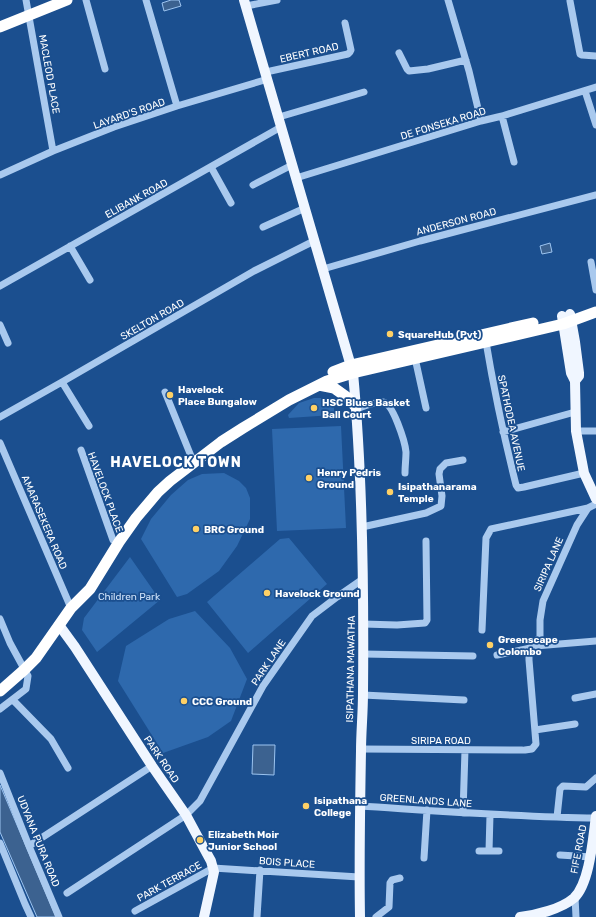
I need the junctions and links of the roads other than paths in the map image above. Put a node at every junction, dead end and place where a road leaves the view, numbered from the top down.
1 (26, 0) edge
2 (67, 0) edge
3 (86, 0) edge
4 (146, 0) edge
5 (277, 0) edge
6 (448, 0) edge
7 (570, 1) dead end
8 (245, 3) edge
9 (30, 16) junction
10 (345, 23) dead end
11 (0, 27) edge
12 (399, 53) dead end
13 (596, 56) edge
14 (466, 60) junction
15 (105, 69) dead end
16 (267, 76) junction
17 (596, 87) edge
18 (584, 91) junction
19 (364, 92) dead end
20 (177, 106) junction
21 (502, 116) junction
22 (481, 121) junction
23 (280, 122) junction
24 (596, 125) edge
25 (52, 150) junction
26 (514, 162) dead end
27 (292, 165) junction
28 (211, 167) junction
29 (0, 176) edge
30 (296, 178) junction
31 (252, 185) dead end
32 (596, 195) edge
33 (231, 203) dead end
34 (305, 208) junction
35 (263, 227) dead end
36 (314, 241) junction
37 (70, 246) junction
38 (592, 262) dead end
39 (323, 269) junction
40 (90, 280) dead end
41 (0, 286) edge
42 (596, 290) edge
43 (596, 305) edge
44 (596, 312) edge
45 (567, 319) junction
46 (0, 326) edge
47 (486, 342) junction
48 (8, 343) dead end
49 (415, 358) junction
50 (352, 369) junction
51 (62, 382) junction
52 (319, 385) junction
53 (164, 392) dead end
54 (356, 408) junction
55 (426, 408) dead end
56 (576, 412) junction
57 (0, 417) edge
58 (89, 426) dead end
59 (576, 431) junction
60 (503, 432) junction
61 (596, 432) edge
62 (0, 443) edge
63 (81, 450) dead end
64 (191, 456) junction
65 (463, 460) dead end
66 (405, 473) dead end
67 (584, 473) junction
68 (596, 499) edge
69 (596, 504) edge
70 (588, 508) junction
71 (362, 527) junction
72 (113, 540) junction
73 (426, 541) dead end
74 (363, 579) junction
75 (71, 608) junction
76 (0, 619) edge
77 (363, 624) junction
78 (59, 625) junction
79 (482, 630) dead end
80 (596, 641) edge
81 (535, 646) junction
82 (363, 654) junction
83 (497, 655) dead end
84 (473, 656) dead end
85 (24, 670) junction
86 (0, 692) edge
87 (596, 694) edge
88 (363, 695) junction
89 (575, 698) dead end
90 (13, 700) junction
91 (464, 700) dead end
92 (0, 709) edge
93 (575, 724) dead end
94 (535, 730) junction
95 (361, 749) junction
96 (532, 749) joint
97 (465, 750) junction
98 (152, 766) junction
99 (68, 768) dead end
100 (0, 773) edge
101 (596, 778) edge
102 (360, 806) junction
103 (427, 810) junction
104 (463, 813) junction
105 (186, 814) junction
106 (490, 815) junction
107 (596, 817) edge
108 (557, 818) junction
109 (0, 843) edge
110 (29, 846) junction
111 (479, 851) dead end
112 (489, 851) junction
113 (499, 851) dead end
114 (560, 855) dead end
115 (590, 857) junction
116 (424, 858) dead end
117 (213, 868) junction
118 (260, 870) junction
119 (359, 877) junction
120 (400, 878) dead end
121 (67, 892) dead end
122 (575, 897) junction
123 (135, 911) dead end
124 (31, 917) edge
125 (59, 917) edge
126 (204, 917) edge
127 (257, 917) edge
128 (360, 917) edge
129 (376, 917) edge
130 (520, 917) edge
131 (576, 917) edge

1 - 9 street, MACLEOD PLACE
2 - 9 highway
3 - 15 street
4 - 20 street
5 - 8 street
6 - 14 street
7 - 13 street
8 - 16 main road, ISIPATHANA MAWATHA
9 - 11 highway
9 - 25 street, MACLEOD PLACE
10 - 16 street, EBERT ROAD
12 - 14 street
14 - 22 street
16 - 20 street, LAYARD'S ROAD
16 - 23 main road, ISIPATHANA MAWATHA
17 - 18 street, DE FONSEKA ROAD
18 - 21 street, DE FONSEKA ROAD
18 - 24 street
19 - 23 street, ELIBANK ROAD
20 - 25 street, LAYARD'S ROAD
21 - 22 street, DE FONSEKA ROAD
21 - 26 street
22 - 30 street, DE FONSEKA ROAD
23 - 27 main road, ISIPATHANA MAWATHA
23 - 28 street, ELIBANK ROAD
25 - 29 street, LAYARD'S ROAD
27 - 30 main road, ISIPATHANA MAWATHA
27 - 31 street
28 - 33 street
28 - 37 street, ELIBANK ROAD
30 - 34 main road, ISIPATHANA MAWATHA
32 - 39 street, ANDERSON ROAD
34 - 35 street
34 - 36 main road, ISIPATHANA MAWATHA
36 - 39 main road, ISIPATHANA MAWATHA
36 - 51 street, SKELTON ROAD
37 - 40 street
37 - 41 street, ELIBANK ROAD
38 - 42 street
39 - 50 main road, ISIPATHANA MAWATHA
43 - 45 highway
44 - 45 highway
45 - 47 highway
45 - 50 highway
45 - 56 main road
46 - 48 street
47 - 49 highway
47 - 60 street, SPATHODEA AVENUE
49 - 50 highway
49 - 55 street
50 - 52 highway
50 - 54 main road, ISIPATHANA MAWATHA
50 - 64 highway
51 - 57 street, SKELTON ROAD
51 - 58 street
52 - 54 highway
52 - 75 highway
53 - 64 street
54 - 66 street
54 - 71 main road, ISIPATHANA MAWATHA
56 - 59 main road
56 - 60 street
59 - 61 street
59 - 67 main road
60 - 67 street, SPATHODEA AVENUE
62 - 75 street, AMARASEKERA ROAD
63 - 72 street, HAVELOCK PLACE
64 - 72 highway
65 - 71 street
67 - 68 main road
69 - 70 street
70 - 79 street
70 - 81 street, SIRIPA LANE
71 - 74 main road, ISIPATHANA MAWATHA
72 - 75 highway
73 - 77 street
74 - 77 main road, ISIPATHANA MAWATHA
74 - 105 street, PARK LANE
75 - 78 highway
76 - 85 street
77 - 82 main road, ISIPATHANA MAWATHA
78 - 85 highway
78 - 98 main road, PARK ROAD
80 - 81 street
81 - 83 street
81 - 94 street, SIRIPA LANE
82 - 84 street
82 - 88 main road, ISIPATHANA MAWATHA
85 - 86 highway
85 - 90 street
87 - 89 street
88 - 91 street
88 - 95 main road, ISIPATHANA MAWATHA
90 - 92 street
90 - 99 street
93 - 94 street
94 - 96 street, SIRIPA LANE
95 - 97 street, SIRIPA ROAD
95 - 102 main road, ISIPATHANA MAWATHA
96 - 97 street, SIRIPA ROAD
97 - 104 street
98 - 105 main road, PARK ROAD
98 - 110 street
100 - 110 street, UDYANA PURA ROAD
101 - 108 street
102 - 103 street, GREENLANDS LANE
102 - 119 main road, ISIPATHANA MAWATHA
103 - 104 street, GREENLANDS LANE
103 - 116 street
104 - 106 street, GREENLANDS LANE
105 - 117 main road, PARK ROAD
105 - 121 street, PARK LANE
106 - 108 street, GREENLANDS LANE
106 - 112 street
107 - 108 street, GREENLANDS LANE
107 - 115 main road, FIFE ROAD
109 - 124 street
110 - 125 street, UDYANA PURA ROAD
111 - 112 street
112 - 113 street
114 - 115 street
115 - 122 main road, FIFE ROAD
117 - 118 street, BOIS PLACE
117 - 123 street, PARK TERRACE
117 - 126 main road
118 - 119 street, BOIS PLACE
118 - 127 street
119 - 128 main road, ISIPATHANA MAWATHA
120 - 129 street
122 - 130 main road
122 - 131 street

